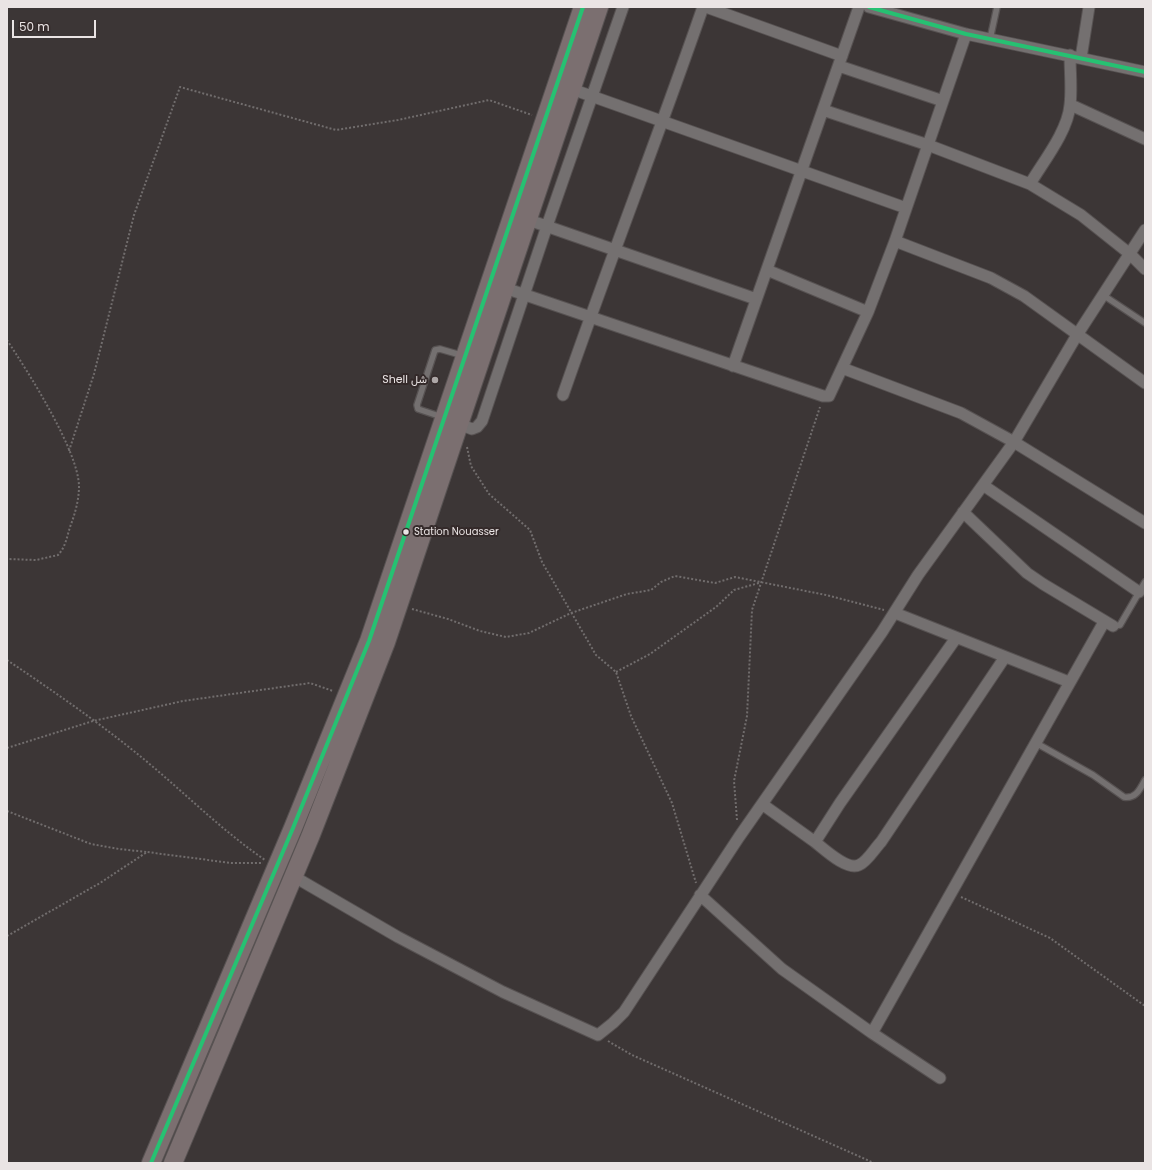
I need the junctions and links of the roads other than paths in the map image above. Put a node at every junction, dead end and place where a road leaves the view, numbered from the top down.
1 (583, 7) edge
2 (599, 7) edge
3 (623, 7) edge
4 (703, 7) edge
5 (706, 7) edge
6 (859, 7) edge
7 (869, 7) edge
8 (997, 7) edge
9 (1089, 7) edge
10 (966, 34) junction
11 (990, 39) junction
12 (1076, 57) junction
13 (840, 61) junction
14 (1145, 72) edge
15 (564, 87) junction
16 (592, 96) junction
17 (943, 101) junction
18 (1070, 105) junction
19 (823, 110) junction
20 (663, 122) junction
21 (1145, 139) edge
22 (928, 144) junction
23 (802, 171) junction
24 (1030, 184) junction
25 (906, 208) junction
26 (520, 217) junction
27 (547, 226) junction
28 (1145, 230) edge
29 (895, 241) junction
30 (614, 250) junction
31 (1130, 254) junction
32 (1145, 269) edge
33 (767, 270) junction
34 (498, 285) junction
35 (524, 294) junction
36 (1103, 295) junction
37 (756, 300) junction
38 (868, 312) junction
39 (590, 318) junction
40 (1145, 323) edge
41 (1077, 335) junction
42 (473, 359) junction
43 (733, 366) junction
44 (842, 368) junction
45 (1145, 383) edge
46 (563, 395) dead end
47 (453, 422) junction
48 (1014, 442) junction
49 (983, 485) junction
50 (963, 512) junction
51 (1145, 523) edge
52 (1145, 582) edge
53 (1139, 592) junction
54 (895, 613) junction
55 (1108, 624) junction
56 (956, 638) junction
57 (1006, 657) junction
58 (1069, 682) junction
59 (1036, 743) junction
60 (1145, 780) edge
61 (762, 804) junction
62 (815, 842) junction
63 (293, 876) junction
64 (700, 896) junction
65 (872, 1033) junction
66 (940, 1078) dead end
67 (151, 1163) edge
68 (173, 1163) edge

1 - 15 highway
2 - 15 highway
3 - 16 street
4 - 20 street
5 - 13 street
6 - 13 street
7 - 10 street
8 - 11 lane
9 - 12 street
10 - 11 street
10 - 17 street
11 - 12 street
12 - 14 street
12 - 18 street
13 - 17 street
13 - 19 street
15 - 16 street
15 - 26 highway
15 - 26 highway
16 - 20 street
16 - 27 street
17 - 22 street
18 - 21 street
18 - 24 street
19 - 22 street
19 - 23 street
20 - 23 street
20 - 30 street
22 - 24 street
22 - 25 street
23 - 25 street
23 - 33 street
24 - 31 street
25 - 29 street
26 - 27 street
26 - 34 highway
27 - 30 street
27 - 35 street
28 - 31 street
29 - 38 street
29 - 41 street
30 - 37 street
30 - 39 street
31 - 32 street
31 - 36 street
33 - 37 street
33 - 38 street
34 - 35 street
34 - 42 highway
35 - 39 street
35 - 47 street
36 - 40 lane
36 - 41 street
37 - 43 street
38 - 44 street
39 - 43 street
39 - 46 street
41 - 45 street
41 - 48 street
42 - 47 highway
42 - 47 lane
43 - 44 street
44 - 48 street
47 - 63 highway
47 - 67 highway
48 - 49 street
48 - 51 street
49 - 50 street
49 - 53 street
50 - 54 street
50 - 55 street
52 - 53 lane
53 - 55 lane
54 - 56 street
54 - 61 street
55 - 58 street
56 - 57 street
56 - 62 street
57 - 58 street
57 - 62 street
58 - 59 street
59 - 60 lane
59 - 65 street
61 - 62 street
61 - 64 street
63 - 64 street
63 - 68 highway
64 - 65 street
65 - 66 street

